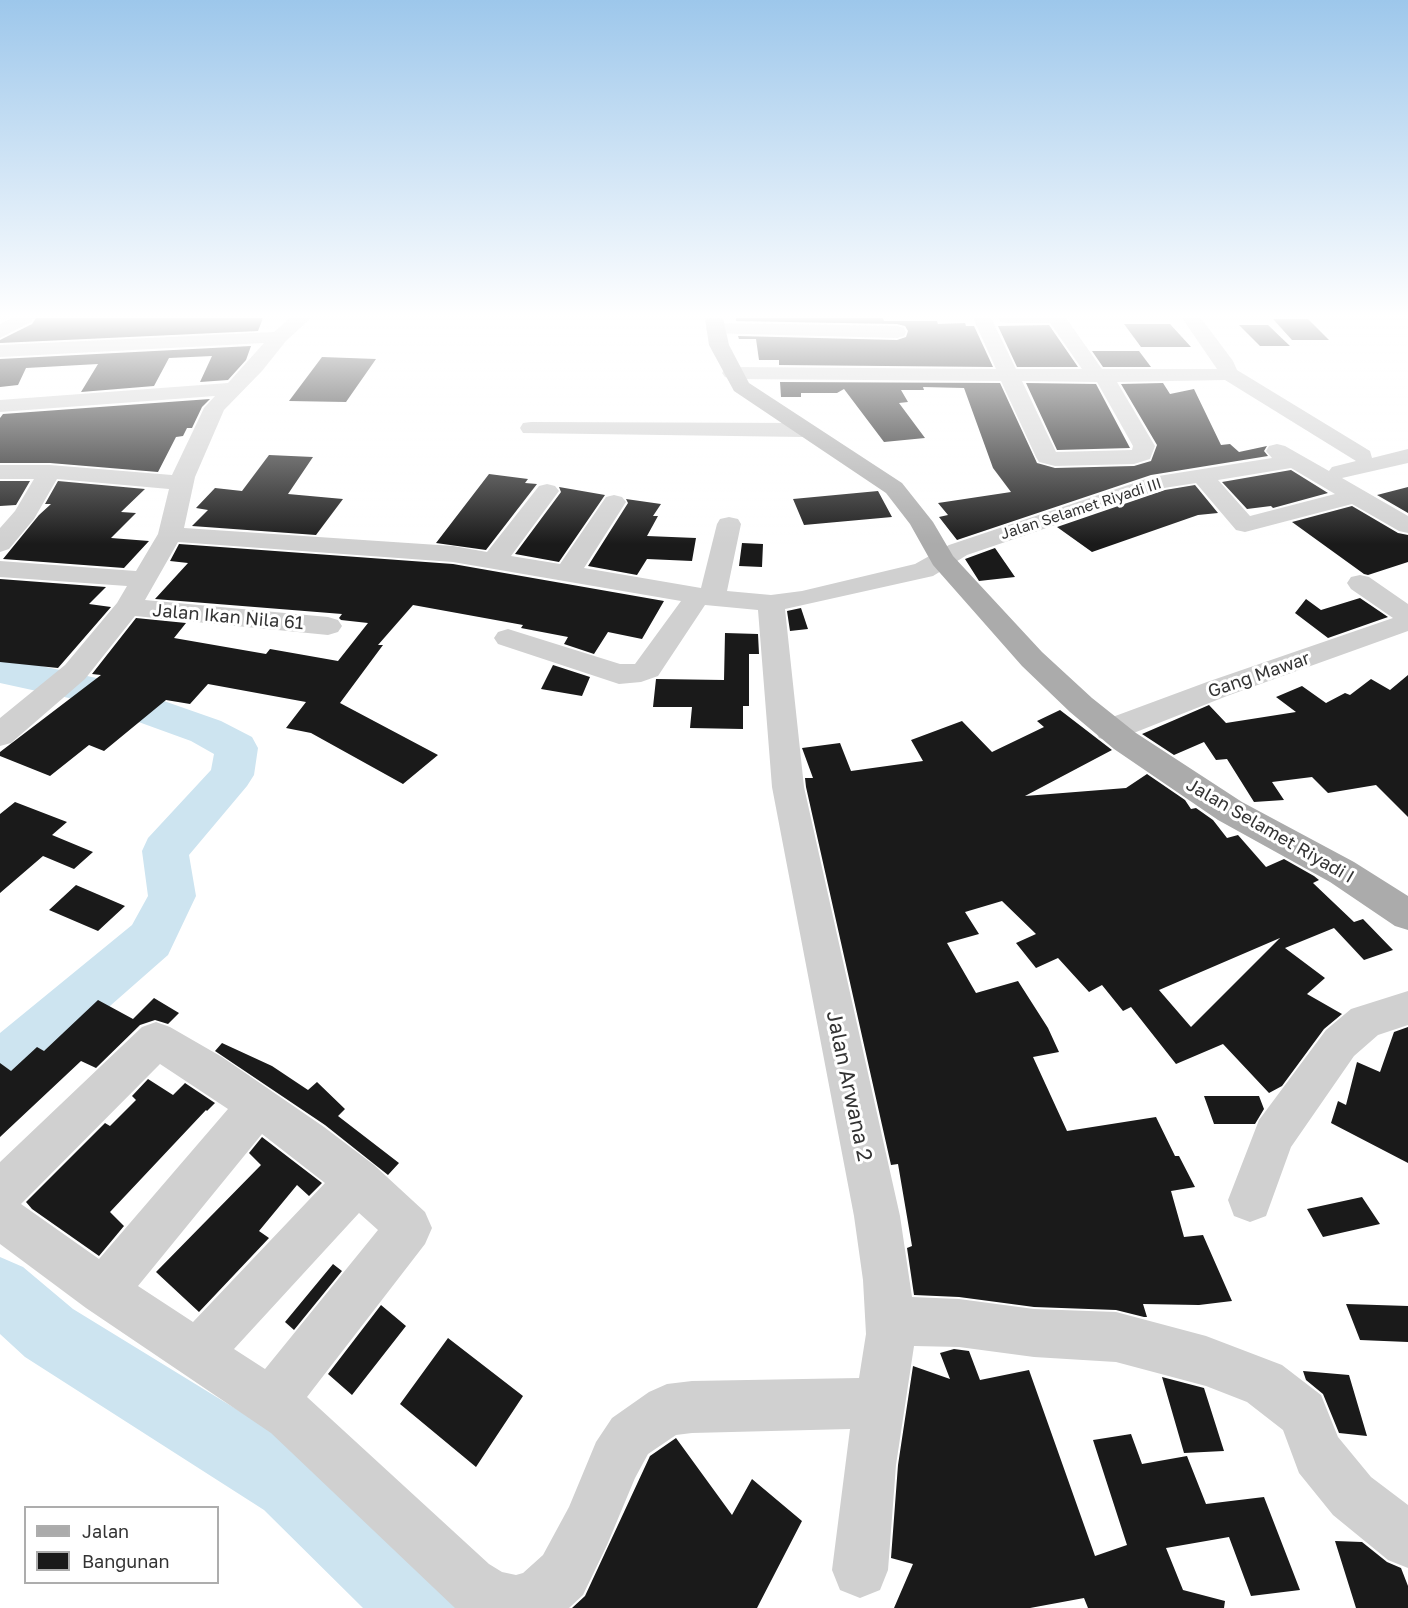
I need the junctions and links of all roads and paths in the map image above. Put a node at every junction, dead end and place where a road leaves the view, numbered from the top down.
1 (178, 393) edge
2 (229, 393) edge
3 (748, 393) edge
4 (1016, 393) edge
5 (1111, 393) edge
6 (1260, 393) edge
7 (0, 406) edge
8 (531, 428) dead end
9 (803, 430) junction
10 (1271, 447) dead end
11 (1362, 456) dead end
12 (1408, 456) edge
13 (1295, 461) junction
14 (0, 472) edge
15 (50, 472) junction
16 (1201, 476) junction
17 (1321, 477) junction
18 (180, 483) junction
19 (547, 491) dead end
20 (1354, 496) junction
21 (614, 502) dead end
22 (729, 524) dead end
23 (1408, 526) edge
24 (170, 534) junction
25 (0, 544) edge
26 (942, 560) junction
27 (493, 561) junction
28 (0, 569) edge
29 (567, 574) junction
30 (143, 579) junction
31 (1360, 583) dead end
32 (705, 597) junction
33 (771, 603) junction
34 (128, 607) junction
35 (1408, 616) edge
36 (1408, 622) edge
37 (328, 626) dead end
38 (508, 638) dead end
39 (1110, 730) junction
40 (0, 735) edge
41 (1408, 915) edge
42 (1408, 1008) edge
43 (257, 1107) junction
44 (358, 1181) junction
45 (0, 1193) edge
46 (1250, 1200) dead end
47 (0, 1216) edge
48 (103, 1291) junction
49 (890, 1321) junction
50 (197, 1353) junction
51 (271, 1402) junction
52 (880, 1403) junction
53 (1408, 1540) edge
54 (860, 1570) dead end

1 - 7 street
2 - 18 street
3 - 9 main road, Jalan Selamet Riyadi I
4 - 5 street
6 - 11 street
8 - 9 street
9 - 26 main road, Jalan Selamet Riyadi I
10 - 13 street
12 - 17 street
13 - 16 street, Jalan Selamet Riyadi III
13 - 17 street
14 - 15 street
15 - 18 street
15 - 25 street
16 - 20 street
16 - 26 street, Jalan Selamet Riyadi III
17 - 20 street
18 - 24 street
19 - 27 street
20 - 23 street
21 - 29 street
22 - 32 street
24 - 27 street, Jalan Selamet Riyadi III
24 - 30 street
26 - 33 street, Jalan Selamet Riyadi III
26 - 39 main road, Jalan Selamet Riyadi I
27 - 29 street, Jalan Selamet Riyadi III
28 - 30 street
29 - 32 street, Jalan Selamet Riyadi III
30 - 34 street
31 - 35 street
32 - 33 street, Jalan Selamet Riyadi III
32 - 38 street
33 - 49 street, Jalan Arwana 2
34 - 37 street, Jalan Ikan Nila 61
34 - 40 street
36 - 39 street, Gang Mawar
39 - 41 main road, Jalan Selamet Riyadi I
42 - 46 street
43 - 44 street
43 - 45 street
43 - 48 street
44 - 50 street
44 - 51 street
47 - 48 street
48 - 50 street
49 - 52 street, Jalan Arwana 2
49 - 53 street
50 - 51 street
51 - 52 street
52 - 54 street, Jalan Arwana 2

